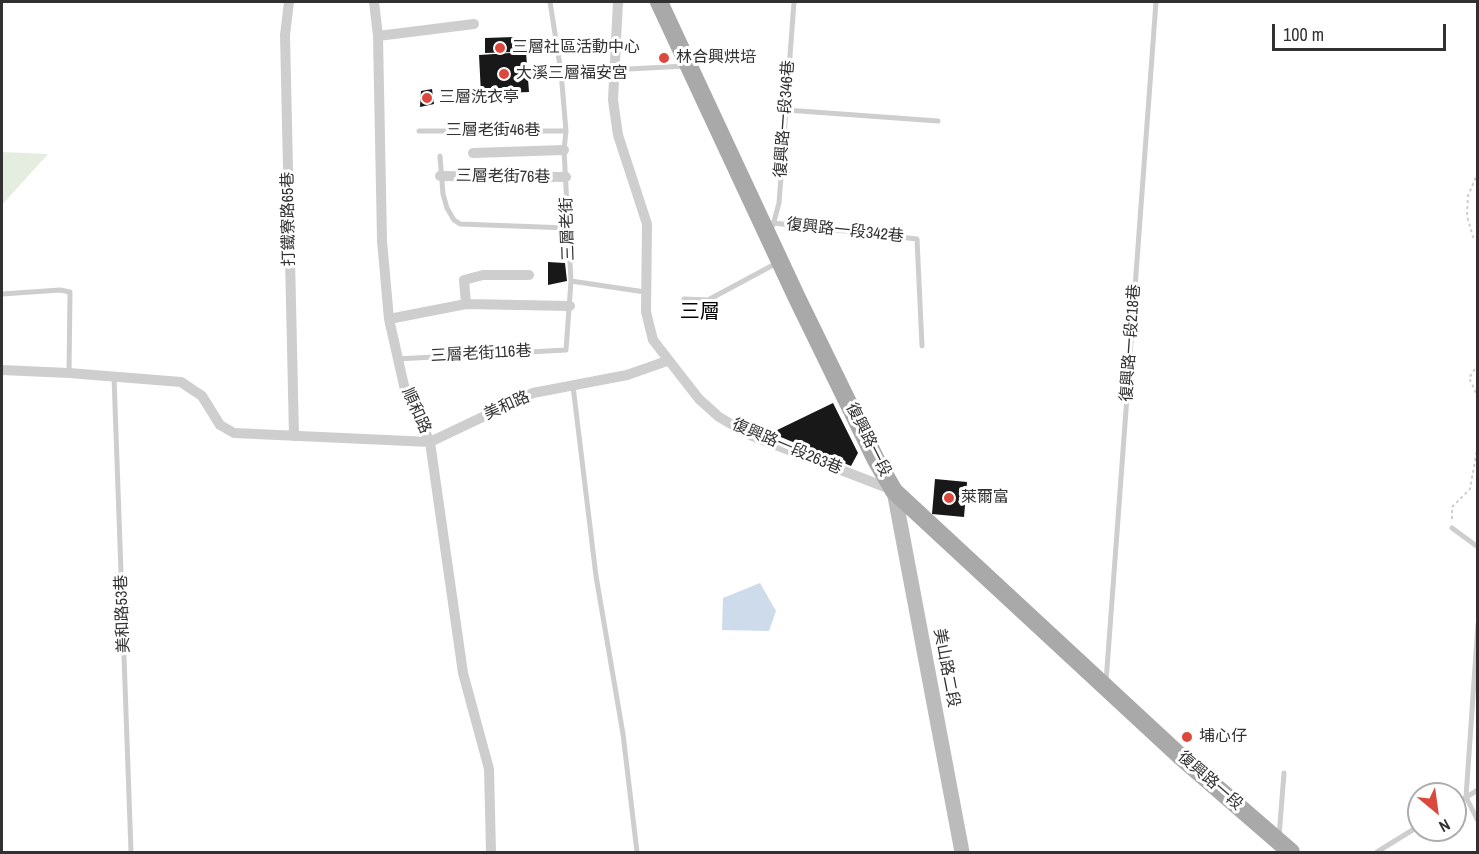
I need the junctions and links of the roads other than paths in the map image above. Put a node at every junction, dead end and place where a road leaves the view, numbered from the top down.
1 (289, 2) edge
2 (374, 2) edge
3 (550, 2) edge
4 (618, 2) edge
5 (659, 2) edge
6 (794, 2) edge
7 (1156, 2) edge
8 (474, 24) dead end
9 (378, 36) junction
10 (690, 66) junction
11 (614, 69) junction
12 (561, 72) junction
13 (533, 74) dead end
14 (786, 110) junction
15 (938, 121) dead end
16 (419, 131) dead end
17 (566, 131) junction
18 (564, 150) junction
19 (473, 153) dead end
20 (440, 156) dead end
21 (440, 176) junction
22 (566, 177) junction
23 (568, 228) junction
24 (772, 229) junction
25 (781, 261) junction
26 (529, 275) dead end
27 (571, 281) junction
28 (645, 292) junction
29 (2, 294) edge
30 (684, 300) dead end
31 (466, 304) junction
32 (570, 306) junction
33 (389, 319) junction
34 (922, 346) dead end
35 (566, 350) joint
36 (396, 358) junction
37 (667, 361) junction
38 (2, 370) edge
39 (69, 373) junction
40 (114, 376) junction
41 (573, 386) junction
42 (294, 436) junction
43 (430, 442) junction
44 (894, 491) junction
45 (1452, 528) road end
46 (1478, 547) edge
47 (1478, 624) edge
48 (1475, 669) edge
49 (1106, 684) junction
50 (1284, 773) dead end
51 (1467, 783) edge
52 (1467, 799) edge
53 (1478, 820) edge
54 (1407, 833) edge
55 (1283, 849) edge
56 (131, 852) edge
57 (491, 852) edge
58 (637, 852) edge
59 (962, 852) edge
60 (1377, 852) edge

1 - 42 street, 打鐵寮路65巷
2 - 9 street, 順和路
3 - 12 lane, 三層老街
4 - 11 street
5 - 10 main road, 復興路一段
6 - 14 lane, 復興路一段346巷
7 - 49 lane, 復興路一段218巷
8 - 9 street
9 - 33 street, 順和路
10 - 11 lane
10 - 24 main road, 復興路一段
11 - 12 lane
11 - 28 street
12 - 13 lane
12 - 17 lane, 三層老街
14 - 15 lane
14 - 24 lane, 復興路一段346巷
16 - 17 lane, 三層老街46巷
17 - 18 lane, 三層老街
18 - 19 street
18 - 22 lane, 三層老街
20 - 21 lane
21 - 22 street, 三層老街76巷
21 - 23 lane
22 - 23 lane, 三層老街
23 - 27 lane, 三層老街
24 - 25 main road, 復興路一段
24 - 34 lane, 復興路一段342巷
25 - 30 lane
25 - 44 main road, 復興路一段
26 - 31 street
27 - 28 lane
27 - 32 lane, 三層老街
28 - 37 street
29 - 39 lane
31 - 32 street
31 - 33 street
32 - 35 lane, 三層老街
33 - 36 street, 順和路
35 - 36 lane, 三層老街116巷
36 - 43 street, 順和路
37 - 41 street, 美和路
37 - 44 street, 復興路一段263巷
38 - 39 street, 美和路
39 - 40 street, 美和路
40 - 42 street, 美和路
40 - 56 lane, 美和路53巷
41 - 43 street, 美和路
41 - 58 lane
42 - 43 street, 美和路
43 - 57 street, 順和路
44 - 49 main road, 復興路一段
44 - 59 street, 美山路二段
45 - 46 lane
47 - 48 lane
48 - 51 lane
49 - 55 main road, 復興路一段
50 - 55 lane
52 - 53 lane
54 - 60 lane

